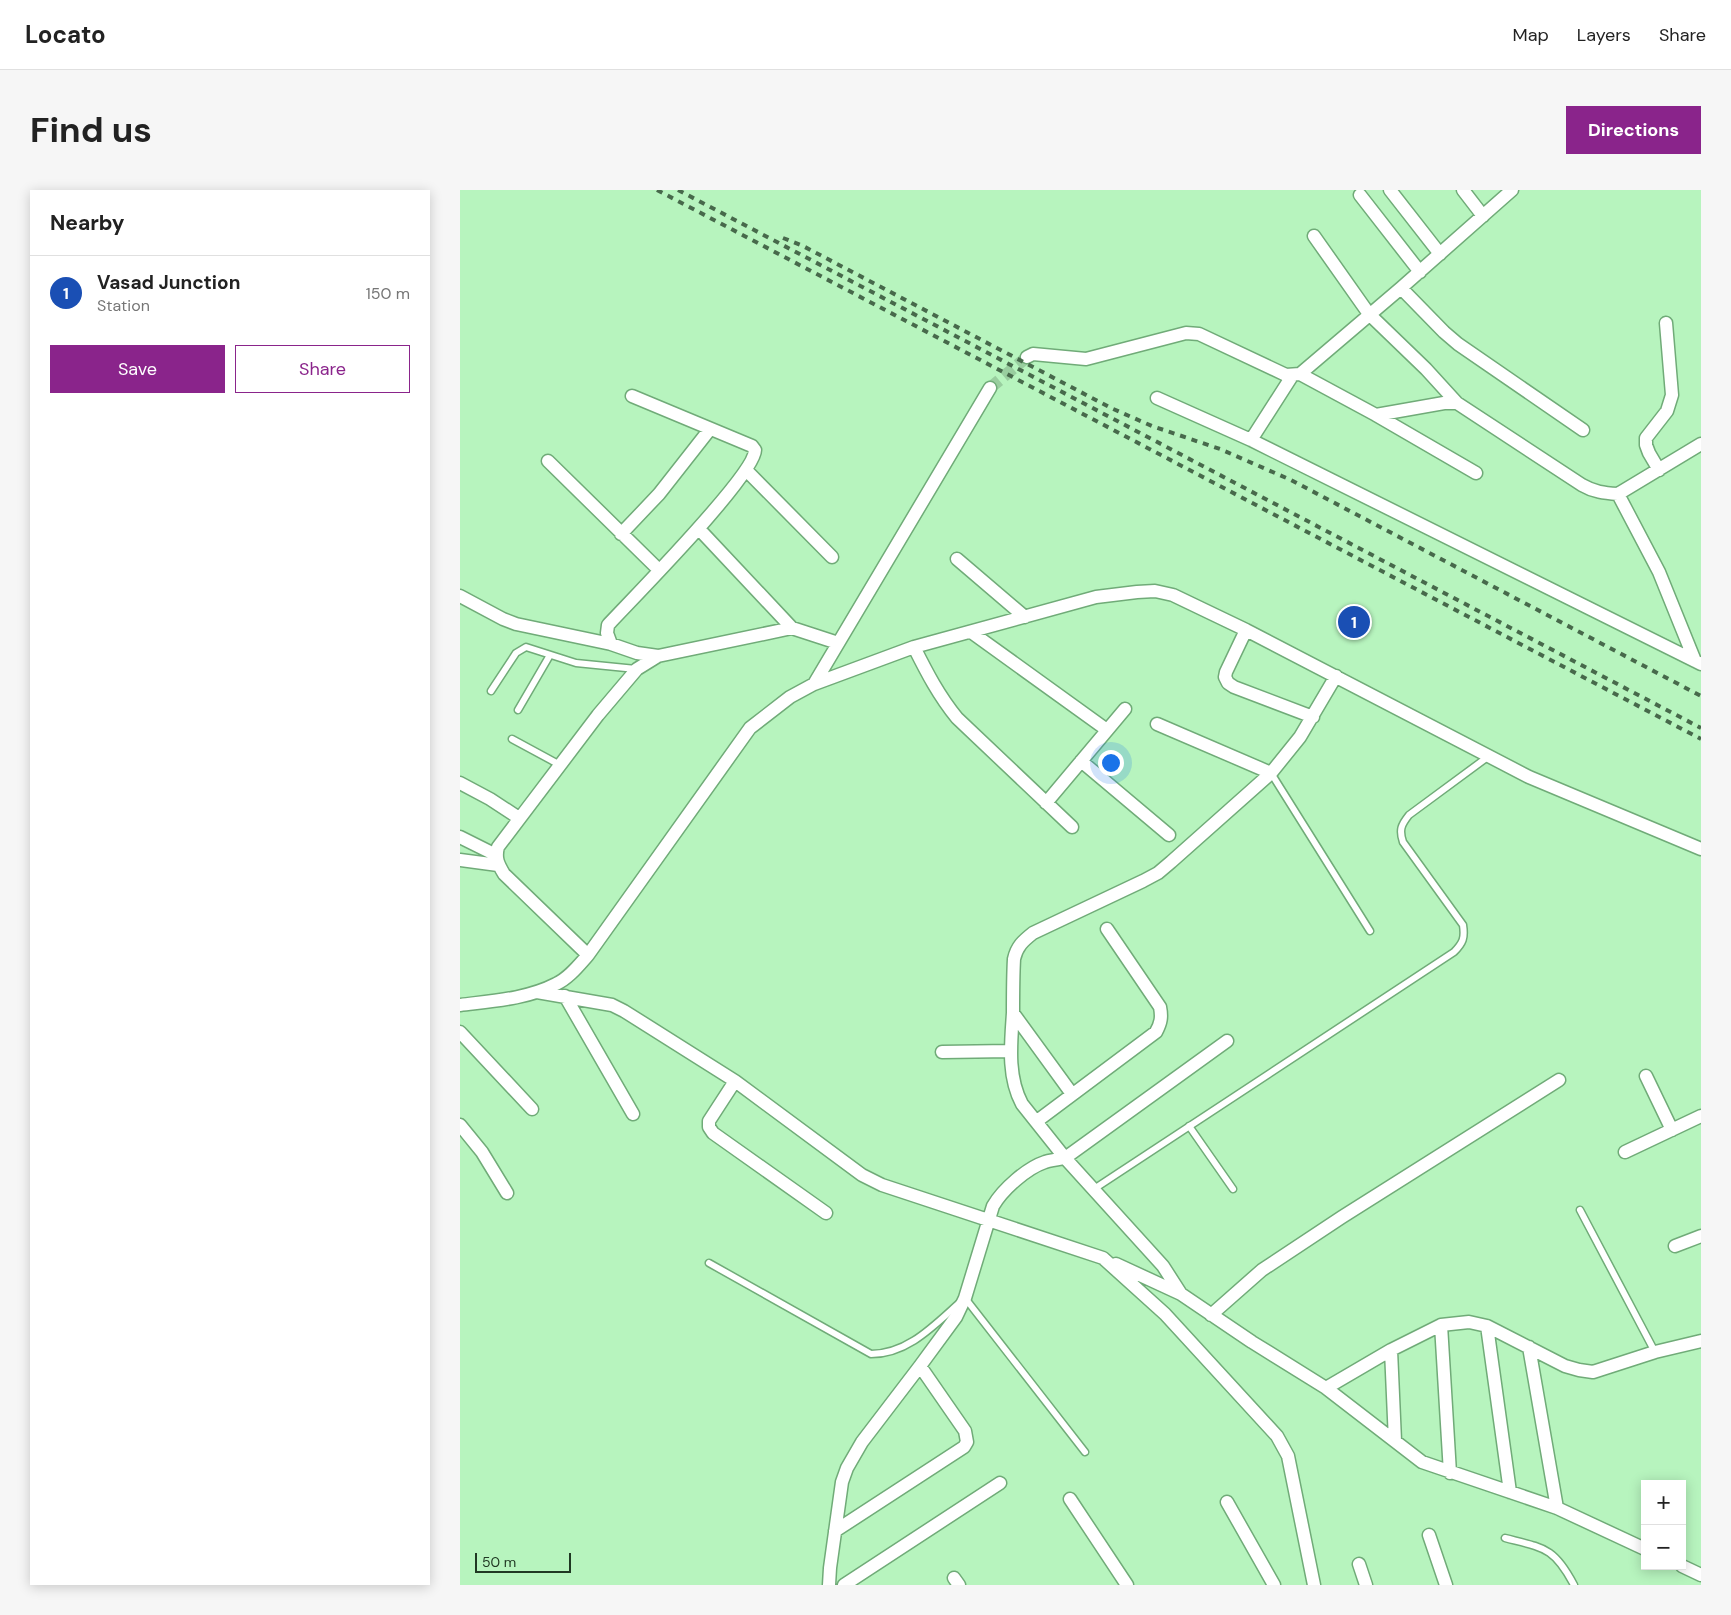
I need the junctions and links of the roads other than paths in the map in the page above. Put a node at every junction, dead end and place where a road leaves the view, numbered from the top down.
1 (1390, 190) edge
2 (1463, 190) edge
3 (1508, 191) edge
4 (1360, 195) dead end
5 (1483, 216) junction
6 (1314, 236) dead end
7 (1440, 254) junction
8 (1420, 272) junction
9 (1401, 288) junction
10 (1369, 314) junction
11 (1666, 323) dead end
12 (1027, 356) tunnel mouth
13 (1296, 375) junction
14 (990, 388) tunnel mouth
15 (632, 396) dead end
16 (1158, 398) dead end
17 (1457, 403) junction
18 (1376, 415) junction
19 (710, 429) junction
20 (1583, 430) dead end
21 (1251, 440) junction
22 (1701, 444) edge
23 (548, 461) dead end
24 (746, 470) junction
25 (1658, 470) junction
26 (1476, 474) dead end
27 (1618, 494) junction
28 (699, 529) junction
29 (621, 534) junction
30 (832, 557) dead end
31 (957, 558) dead end
32 (659, 570) junction
33 (460, 596) edge
34 (1025, 617) junction
35 (792, 628) junction
36 (1246, 630) junction
37 (971, 632) junction
38 (838, 643) junction
39 (611, 644) junction
40 (914, 647) junction
41 (550, 655) junction
42 (658, 656) junction
43 (1698, 663) edge
44 (637, 670) junction
45 (1336, 676) junction
46 (814, 684) junction
47 (492, 691) dead end
48 (1125, 709) dead end
49 (518, 710) dead end
50 (1313, 716) junction
51 (1157, 724) dead end
52 (1107, 730) junction
53 (512, 739) dead end
54 (1490, 756) junction
55 (1081, 761) junction
56 (560, 765) junction
57 (1271, 773) junction
58 (460, 783) edge
59 (1046, 803) junction
60 (519, 818) junction
61 (1072, 827) dead end
62 (1169, 835) dead end
63 (460, 837) edge
64 (1701, 849) edge
65 (460, 860) edge
66 (497, 860) junction
67 (1107, 929) dead end
68 (1370, 931) dead end
69 (588, 955) junction
70 (537, 992) junction
71 (565, 996) junction
72 (460, 1005) edge
73 (1013, 1013) junction
74 (460, 1032) edge
75 (1227, 1041) dead end
76 (1010, 1051) junction
77 (942, 1052) dead end
78 (1646, 1076) dead end
79 (1560, 1080) dead end
80 (735, 1081) junction
81 (1072, 1094) junction
82 (532, 1109) dead end
83 (633, 1114) dead end
84 (1701, 1116) edge
85 (1037, 1122) junction
86 (460, 1125) edge
87 (1189, 1126) junction
88 (1672, 1130) junction
89 (1625, 1152) dead end
90 (1065, 1158) junction
91 (1094, 1189) junction
92 (1233, 1189) dead end
93 (507, 1193) dead end
94 (1580, 1210) dead end
95 (826, 1213) dead end
96 (989, 1221) junction
97 (1701, 1236) edge
98 (1674, 1246) dead end
99 (1103, 1258) junction
100 (709, 1263) dead end
101 (1181, 1294) junction
102 (965, 1298) junction
103 (1211, 1314) junction
104 (1441, 1325) junction
105 (1487, 1326) junction
106 (1701, 1341) edge
107 (1529, 1347) junction
108 (1391, 1350) junction
109 (1655, 1352) junction
110 (920, 1366) junction
111 (1326, 1388) junction
112 (1395, 1441) junction
113 (1085, 1452) dead end
114 (1450, 1473) junction
115 (1000, 1483) dead end
116 (1510, 1492) junction
117 (1070, 1499) dead end
118 (1227, 1502) dead end
119 (1557, 1508) junction
120 (835, 1531) junction
121 (1428, 1535) dead end
122 (1505, 1538) dead end
123 (1641, 1547) edge
124 (1359, 1564) dead end
125 (1686, 1568) edge
126 (1701, 1575) edge
127 (829, 1585) edge
128 (844, 1585) edge
129 (1127, 1585) edge
130 (1274, 1585) edge
131 (1314, 1585) edge
132 (1366, 1585) edge
133 (1446, 1585) edge
134 (1574, 1585) edge

1 - 7 street
2 - 5 street
3 - 5 street
4 - 8 street
5 - 7 street
6 - 10 street
7 - 8 street
8 - 9 street
9 - 10 street
9 - 20 street
10 - 13 street
10 - 17 street
11 - 25 street
12 - 13 street
13 - 18 street
13 - 21 street
14 - 38 street
15 - 19 street
16 - 21 street
17 - 18 street
17 - 27 street
18 - 26 street
19 - 24 street
19 - 29 street
21 - 43 street
22 - 25 street
23 - 29 street
24 - 28 street
24 - 30 street
25 - 27 street
27 - 43 street
28 - 32 street
28 - 35 street
29 - 32 street
31 - 34 street
32 - 39 street
33 - 39 street
34 - 36 street
34 - 37 street
35 - 38 street
35 - 42 street
36 - 45 street
36 - 50 street
37 - 40 street
37 - 52 street
38 - 46 street
39 - 42 street
40 - 46 street
40 - 59 street
41 - 44 lane
41 - 47 lane
41 - 49 lane
42 - 44 street
44 - 56 street
45 - 50 street
45 - 54 street
46 - 69 street
48 - 52 street
50 - 57 street
51 - 57 street
52 - 55 street
53 - 56 lane
54 - 64 street
54 - 87 lane
55 - 59 street
55 - 62 street
56 - 60 street
57 - 68 lane
57 - 73 street
58 - 60 street
59 - 61 street
60 - 66 street
63 - 66 street
65 - 66 street
66 - 69 street
67 - 81 street
69 - 70 street
70 - 71 street
70 - 72 street
71 - 80 street
71 - 83 street
73 - 76 street
73 - 81 street
74 - 82 street
75 - 90 street
76 - 77 street
76 - 85 street
78 - 88 street
79 - 103 street
80 - 95 street
80 - 96 street
81 - 85 street
84 - 88 street
85 - 90 street
86 - 93 street
87 - 91 lane
87 - 92 lane
88 - 89 street
90 - 91 street
90 - 96 street
91 - 101 street
94 - 109 lane
96 - 99 street
96 - 102 street
97 - 98 street
99 - 101 street
99 - 131 street
100 - 102 lane
101 - 103 street
102 - 110 street
102 - 113 lane
103 - 111 street
104 - 105 street
104 - 108 street
104 - 114 street
105 - 107 street
105 - 116 street
106 - 109 street
107 - 109 street
107 - 119 street
108 - 111 street
108 - 112 street
110 - 120 street
110 - 120 street
111 - 112 street
112 - 114 street
114 - 116 street
115 - 128 street
116 - 119 street
117 - 129 street
118 - 130 street
119 - 123 street
120 - 127 street
121 - 133 street
122 - 134 lane
124 - 132 street
125 - 126 street

